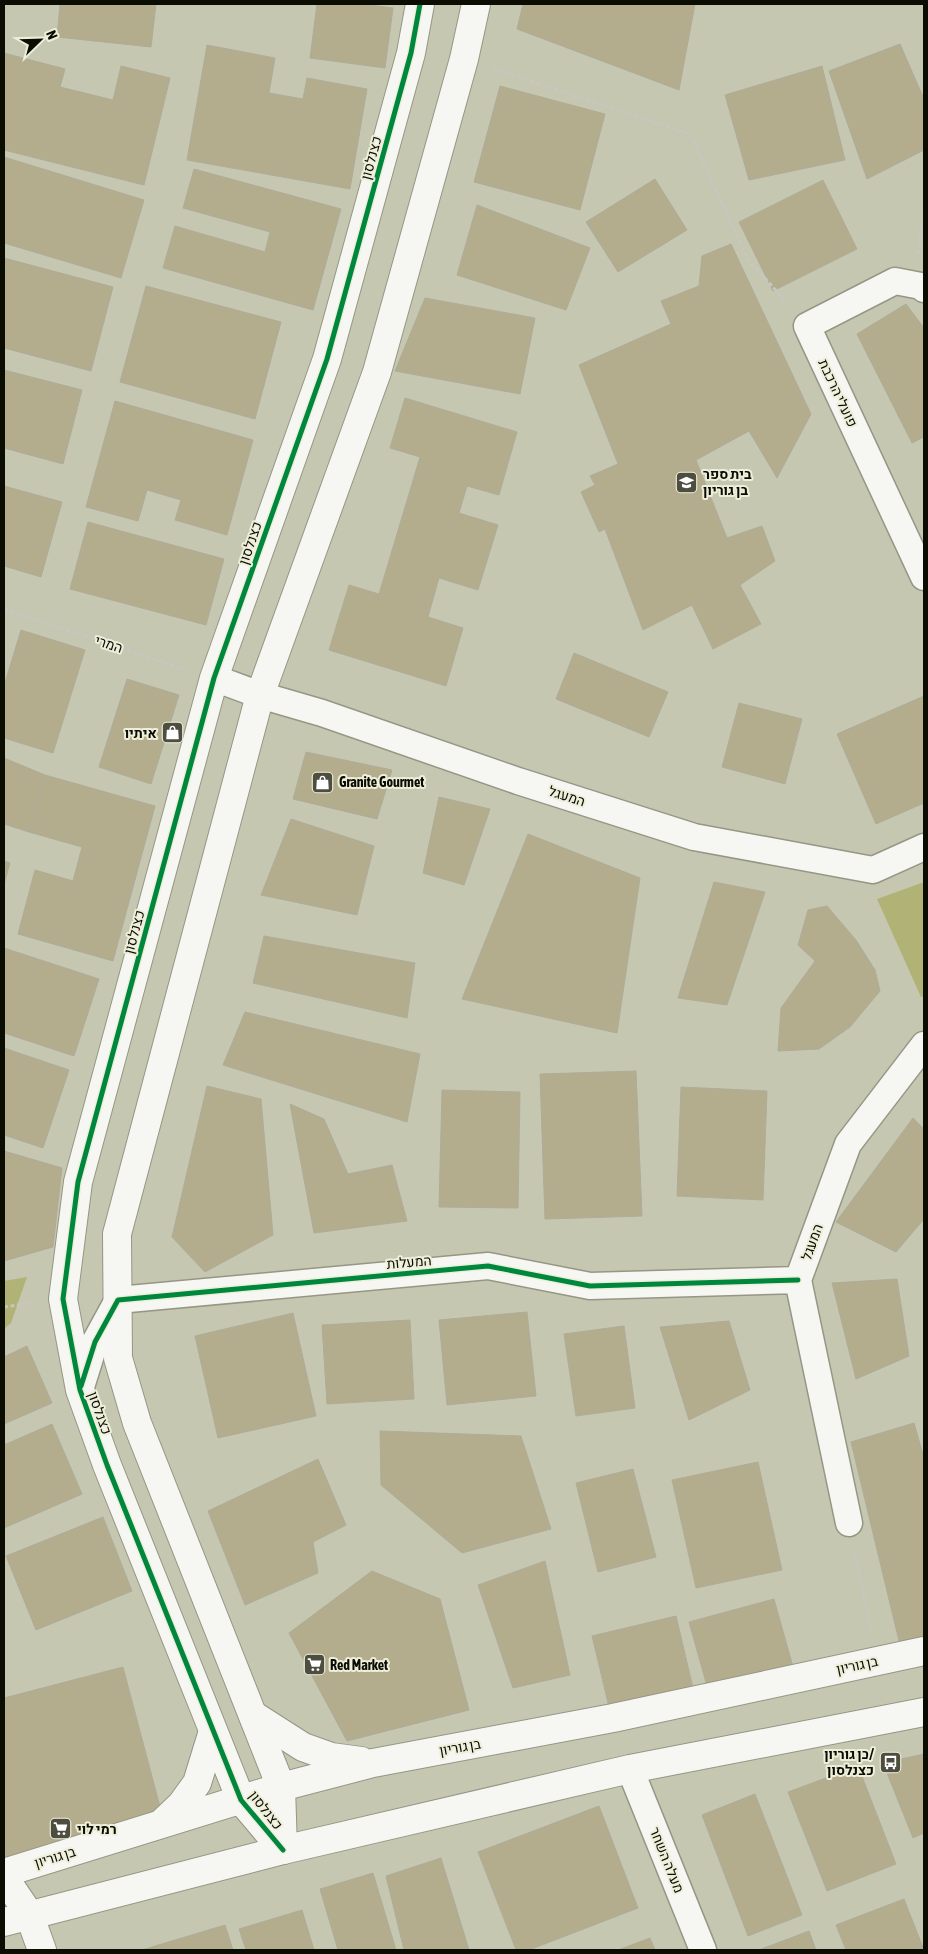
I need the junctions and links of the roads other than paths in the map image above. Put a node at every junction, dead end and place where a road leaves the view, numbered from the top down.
1 (420, 4) edge
2 (476, 4) edge
3 (924, 290) edge
4 (924, 577) edge
5 (214, 678) junction
6 (260, 695) junction
7 (924, 847) edge
8 (924, 1045) edge
9 (798, 1280) junction
10 (118, 1300) junction
11 (80, 1390) junction
12 (849, 1523) road end
13 (924, 1652) edge
14 (924, 1712) edge
15 (252, 1715) junction
16 (214, 1731) junction
17 (373, 1763) junction
18 (630, 1769) junction
19 (280, 1787) junction
20 (241, 1800) junction
21 (161, 1824) junction
22 (283, 1850) junction
23 (4, 1873) edge
24 (4, 1877) edge
25 (29, 1914) junction
26 (4, 1922) edge
27 (42, 1950) edge
28 (703, 1950) edge

1 - 5 street, כצנלסון
2 - 6 street, כצנלסון
3 - 4 street, פועלי הרכבת
5 - 6 street, המעגל
5 - 11 street, כצנלסון
6 - 7 street, המעגל
6 - 10 street, כצנלסון
8 - 9 street, המעגל
9 - 10 street, המעלות
9 - 12 street
10 - 11 street
10 - 15 street, כצנלסון
11 - 16 street, כצנלסון
13 - 17 street, בן גוריון
14 - 18 street
15 - 17 street
15 - 19 street, כצנלסון
16 - 20 street, כצנלסון
16 - 21 street
17 - 19 street, בן גוריון
18 - 22 street
18 - 28 street, מעלה השחר
19 - 20 street, בן גוריון
19 - 22 street, כצנלסון
20 - 21 street, בן גוריון
20 - 22 street, כצנלסון
21 - 23 street, בן גוריון
22 - 25 street
24 - 25 street
25 - 26 street
25 - 27 street

